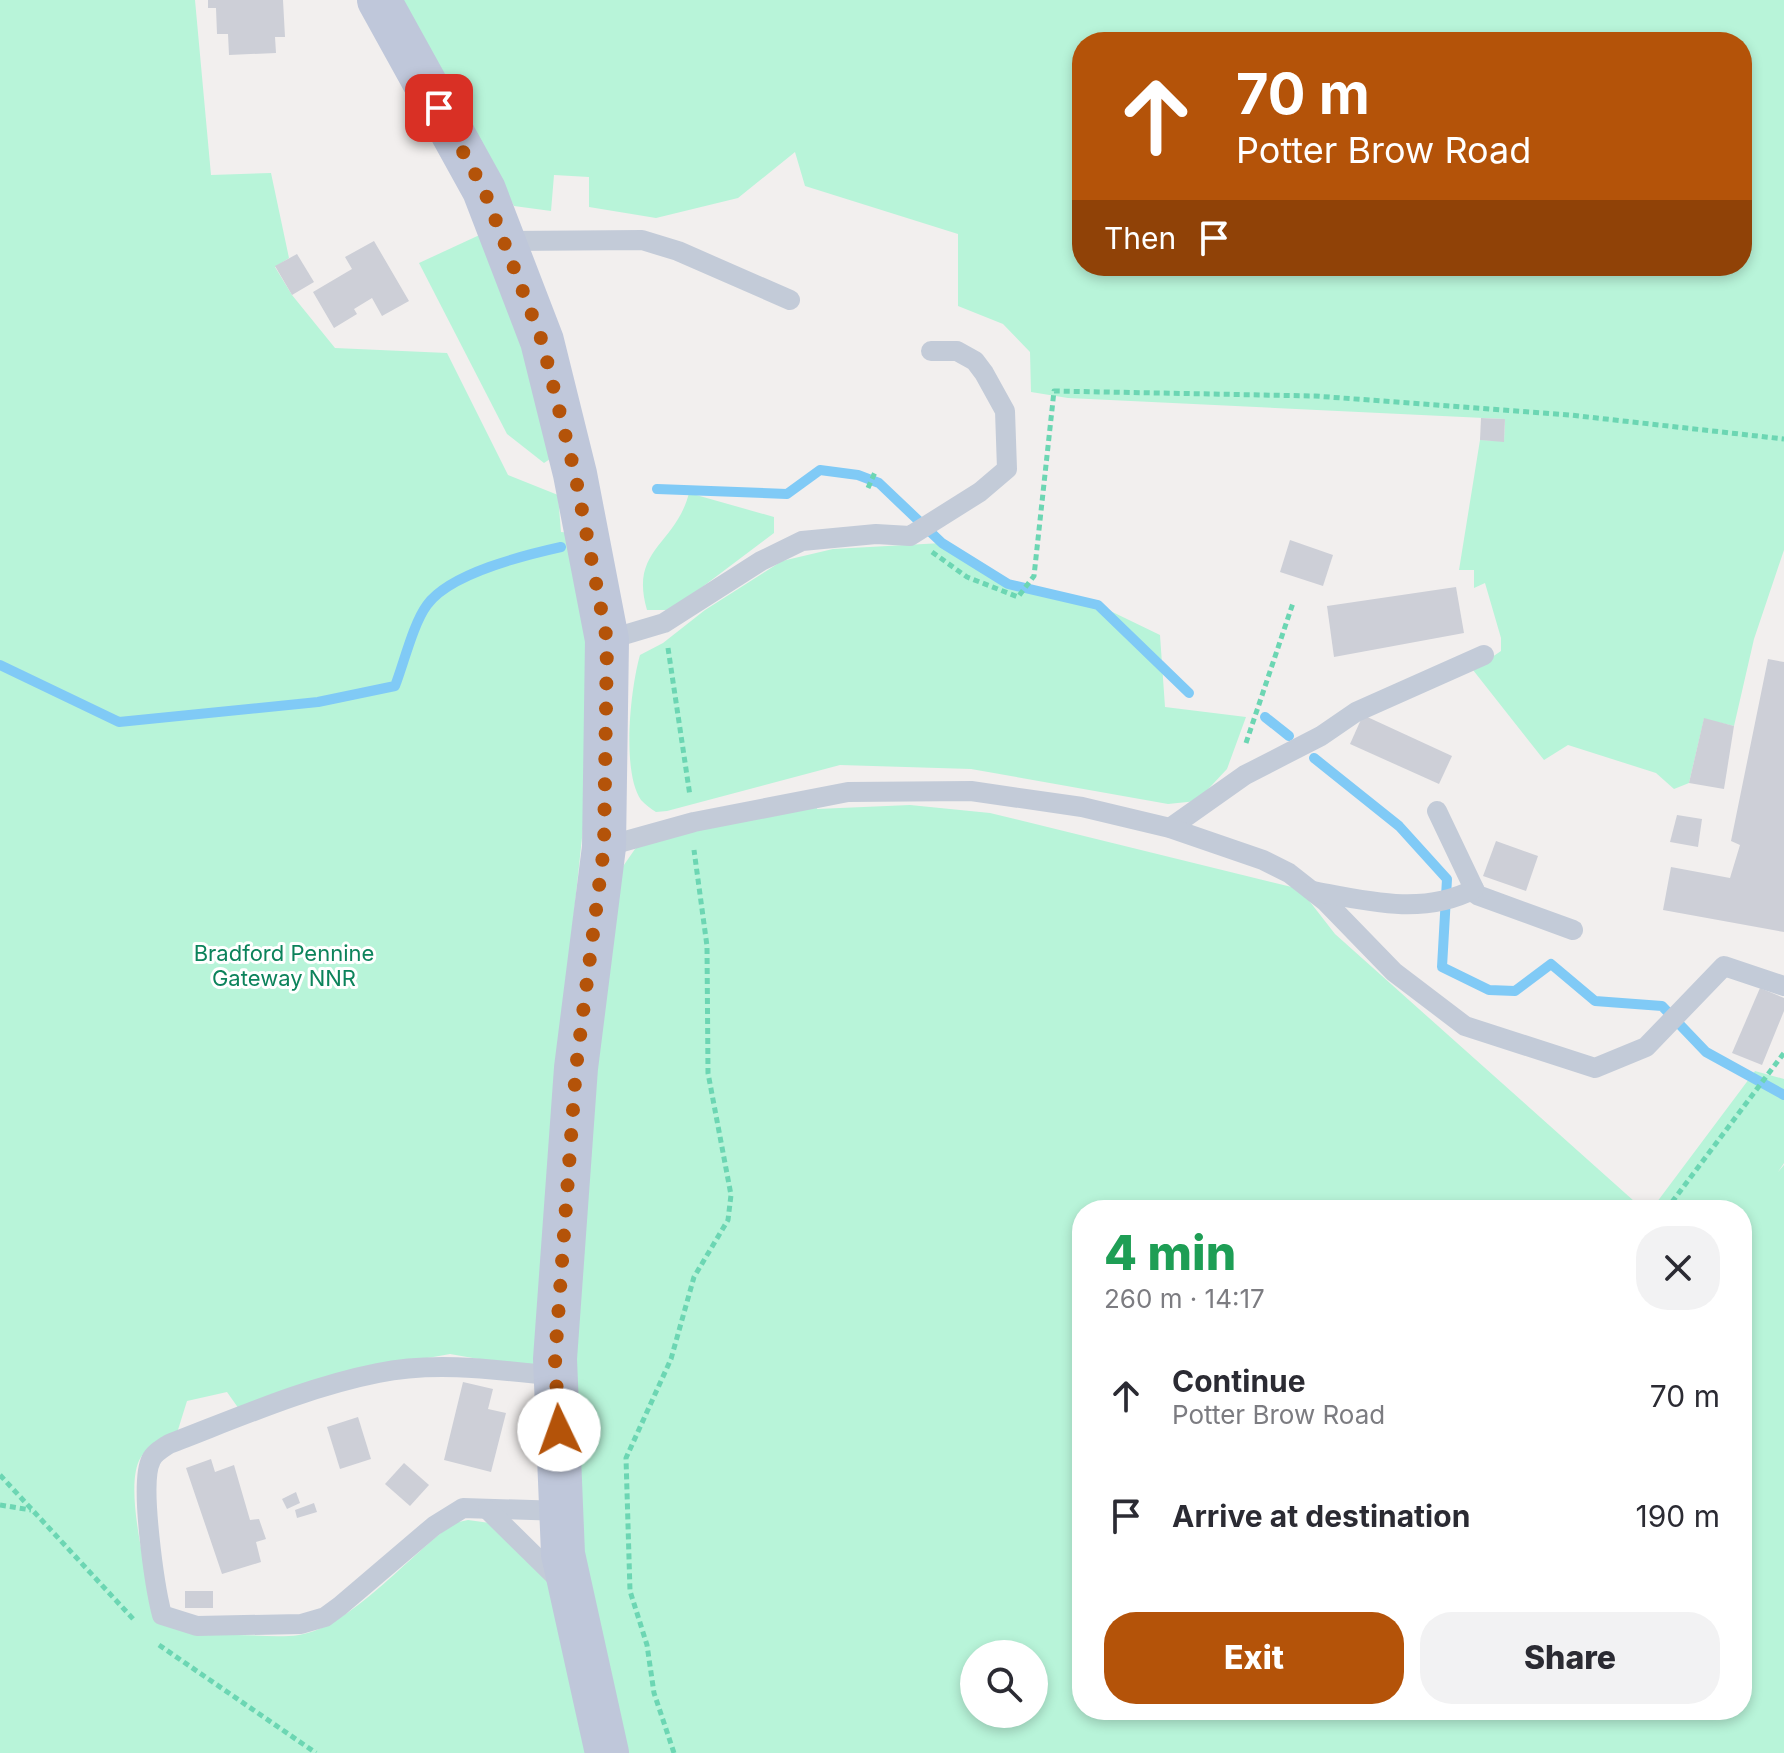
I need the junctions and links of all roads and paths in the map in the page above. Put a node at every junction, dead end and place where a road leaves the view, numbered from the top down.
1 (379, 0) edge
2 (504, 241) junction
3 (790, 300) dead end
4 (931, 351) dead end
5 (1784, 439) edge
6 (876, 470) dead end
7 (868, 488) dead end
8 (915, 533) junction
9 (1293, 603) dead end
10 (664, 623) junction
11 (607, 640) junction
12 (1484, 655) dead end
13 (1231, 786) junction
14 (1437, 811) dead end
15 (694, 822) junction
16 (1170, 828) junction
17 (604, 847) junction
18 (1313, 891) junction
19 (1466, 894) junction
20 (1573, 930) dead end
21 (1784, 986) edge
22 (1784, 1053) edge
23 (1674, 1200) edge
24 (556, 1376) junction
25 (0, 1505) edge
26 (33, 1510) dead end
27 (488, 1510) junction
28 (563, 1511) junction
29 (567, 1578) junction
30 (607, 1753) edge
31 (674, 1753) edge

1 - 2 street
2 - 3 lane
2 - 11 street
4 - 8 lane
5 - 8 path
6 - 7 path
8 - 10 lane
9 - 13 path
10 - 11 lane
10 - 15 path
11 - 17 street
12 - 13 lane
13 - 16 lane
14 - 19 lane
15 - 16 lane
15 - 17 lane
15 - 31 path
16 - 18 lane
17 - 24 street
18 - 19 lane
18 - 21 lane
19 - 20 lane
22 - 23 path
24 - 27 lane
24 - 28 street
25 - 26 path
27 - 28 lane
27 - 29 lane
28 - 29 street
29 - 30 street

